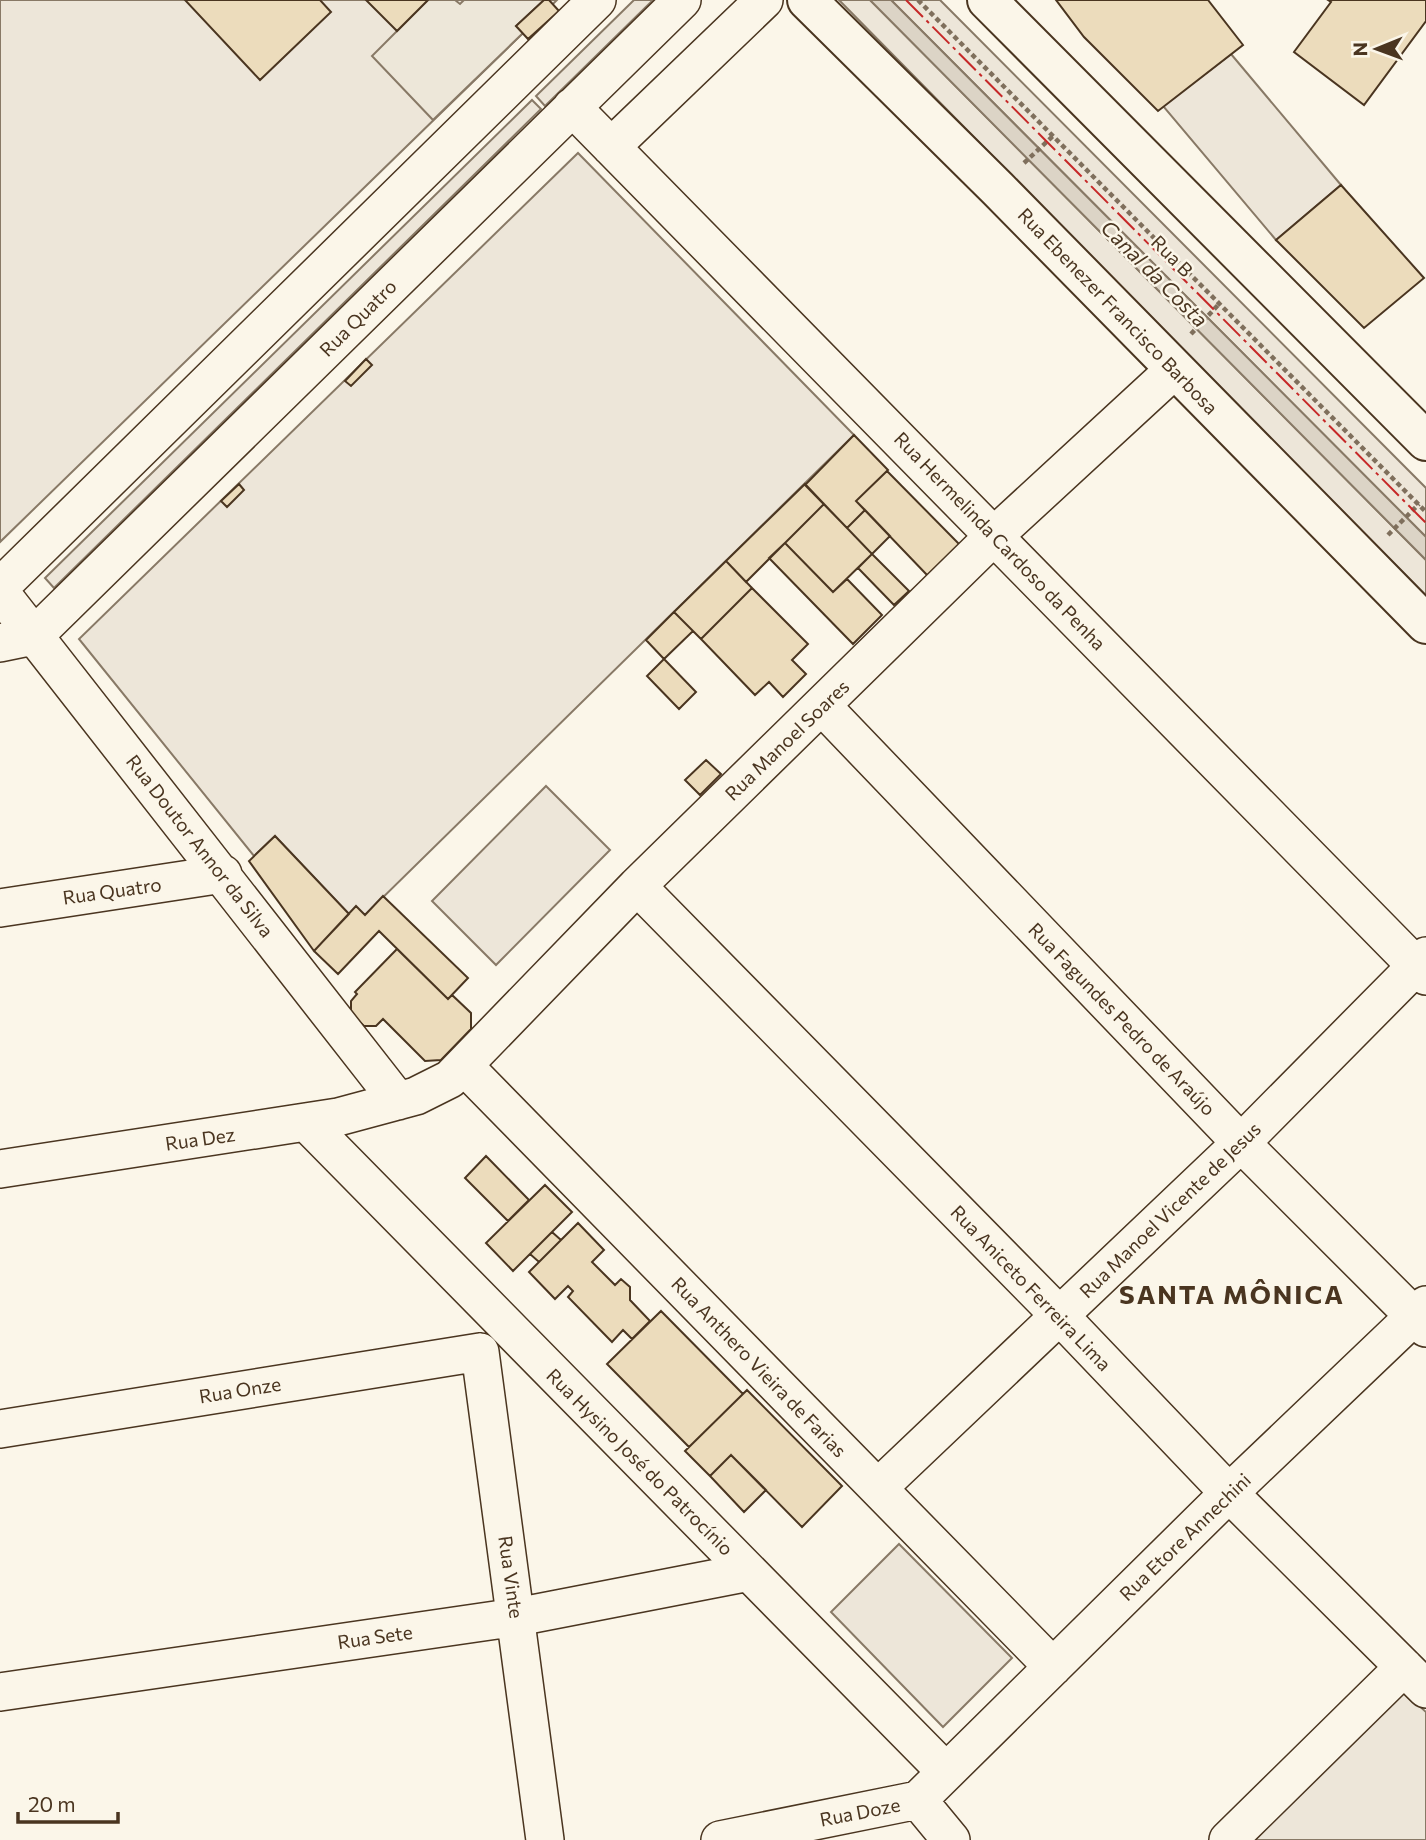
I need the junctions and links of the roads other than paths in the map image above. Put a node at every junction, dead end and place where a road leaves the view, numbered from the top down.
1 (597, 0) edge
2 (682, 0) edge
3 (764, 0) edge
4 (807, 0) edge
5 (986, 0) edge
6 (572, 107) junction
7 (611, 147) junction
8 (1174, 370) junction
9 (1426, 441) edge
10 (995, 535) junction
11 (0, 590) edge
12 (1426, 624) edge
13 (17, 639) edge
14 (822, 706) junction
15 (223, 874) junction
16 (637, 886) junction
17 (0, 908) edge
18 (1423, 966) edge
19 (466, 1067) junction
20 (398, 1101) junction
21 (307, 1123) junction
22 (1241, 1143) junction
23 (0, 1168) edge
24 (1060, 1316) junction
25 (1422, 1316) edge
26 (506, 1325) junction
27 (480, 1352) junction
28 (0, 1429) edge
29 (878, 1488) junction
30 (1228, 1493) junction
31 (749, 1572) junction
32 (517, 1617) junction
33 (1053, 1667) junction
34 (1415, 1678) edge
35 (0, 1692) edge
36 (946, 1772) junction
37 (918, 1800) junction
38 (545, 1840) edge
39 (720, 1840) edge
40 (951, 1840) edge
41 (1228, 1840) edge

1 - 11 street
2 - 6 street, Rua Quatro
3 - 7 street
4 - 8 main road, Rua Ebenezer Francisco Barbosa
5 - 9 main road
6 - 7 street, Rua Hermelinda Cardoso da Penha
6 - 13 street, Rua Quatro
7 - 10 street, Rua Hermelinda Cardoso da Penha
8 - 10 street, Rua Manoel Soares
8 - 12 main road, Rua Ebenezer Francisco Barbosa
10 - 14 street, Rua Manoel Soares
10 - 18 street, Rua Hermelinda Cardoso da Penha
11 - 13 street, Rua Doutor Annor da Silva
13 - 15 street, Rua Doutor Annor da Silva
14 - 16 street, Rua Manoel Soares
14 - 22 street, Rua Fagundes Pedro de Araújo
15 - 17 street, Rua Quatro
15 - 20 street, Rua Doutor Annor da Silva
16 - 19 street, Rua Manoel Soares
16 - 24 street, Rua Aniceto Ferreira Lima
18 - 22 street, Rua Manoel Vicente de Jesus
19 - 20 street, Rua Manoel Soares
19 - 29 street, Rua Anthero Vieira de Farias
20 - 21 street, Rua Dez
21 - 23 street, Rua Dez
21 - 26 street, Rua Hysino José do Patrocínio
22 - 24 street, Rua Manoel Vicente de Jesus
22 - 25 street, Rua Fagundes Pedro de Araújo
24 - 29 street, Rua Manoel Vicente de Jesus
24 - 30 street, Rua Aniceto Ferreira Lima
25 - 30 street, Rua Etore Annechini
26 - 27 street
26 - 31 street, Rua Hysino José do Patrocínio
27 - 28 street, Rua Onze
27 - 32 street, Rua Vinte
29 - 33 street, Rua Anthero Vieira de Farias
30 - 33 street, Rua Etore Annechini
30 - 34 street, Rua Aniceto Ferreira Lima
31 - 32 street, Rua Sete
31 - 36 street, Rua Hysino José do Patrocínio
32 - 35 street, Rua Sete
32 - 38 street, Rua Vinte
33 - 36 street, Rua Etore Annechini
34 - 41 street
36 - 37 street
37 - 39 street, Rua Doze
37 - 40 street

